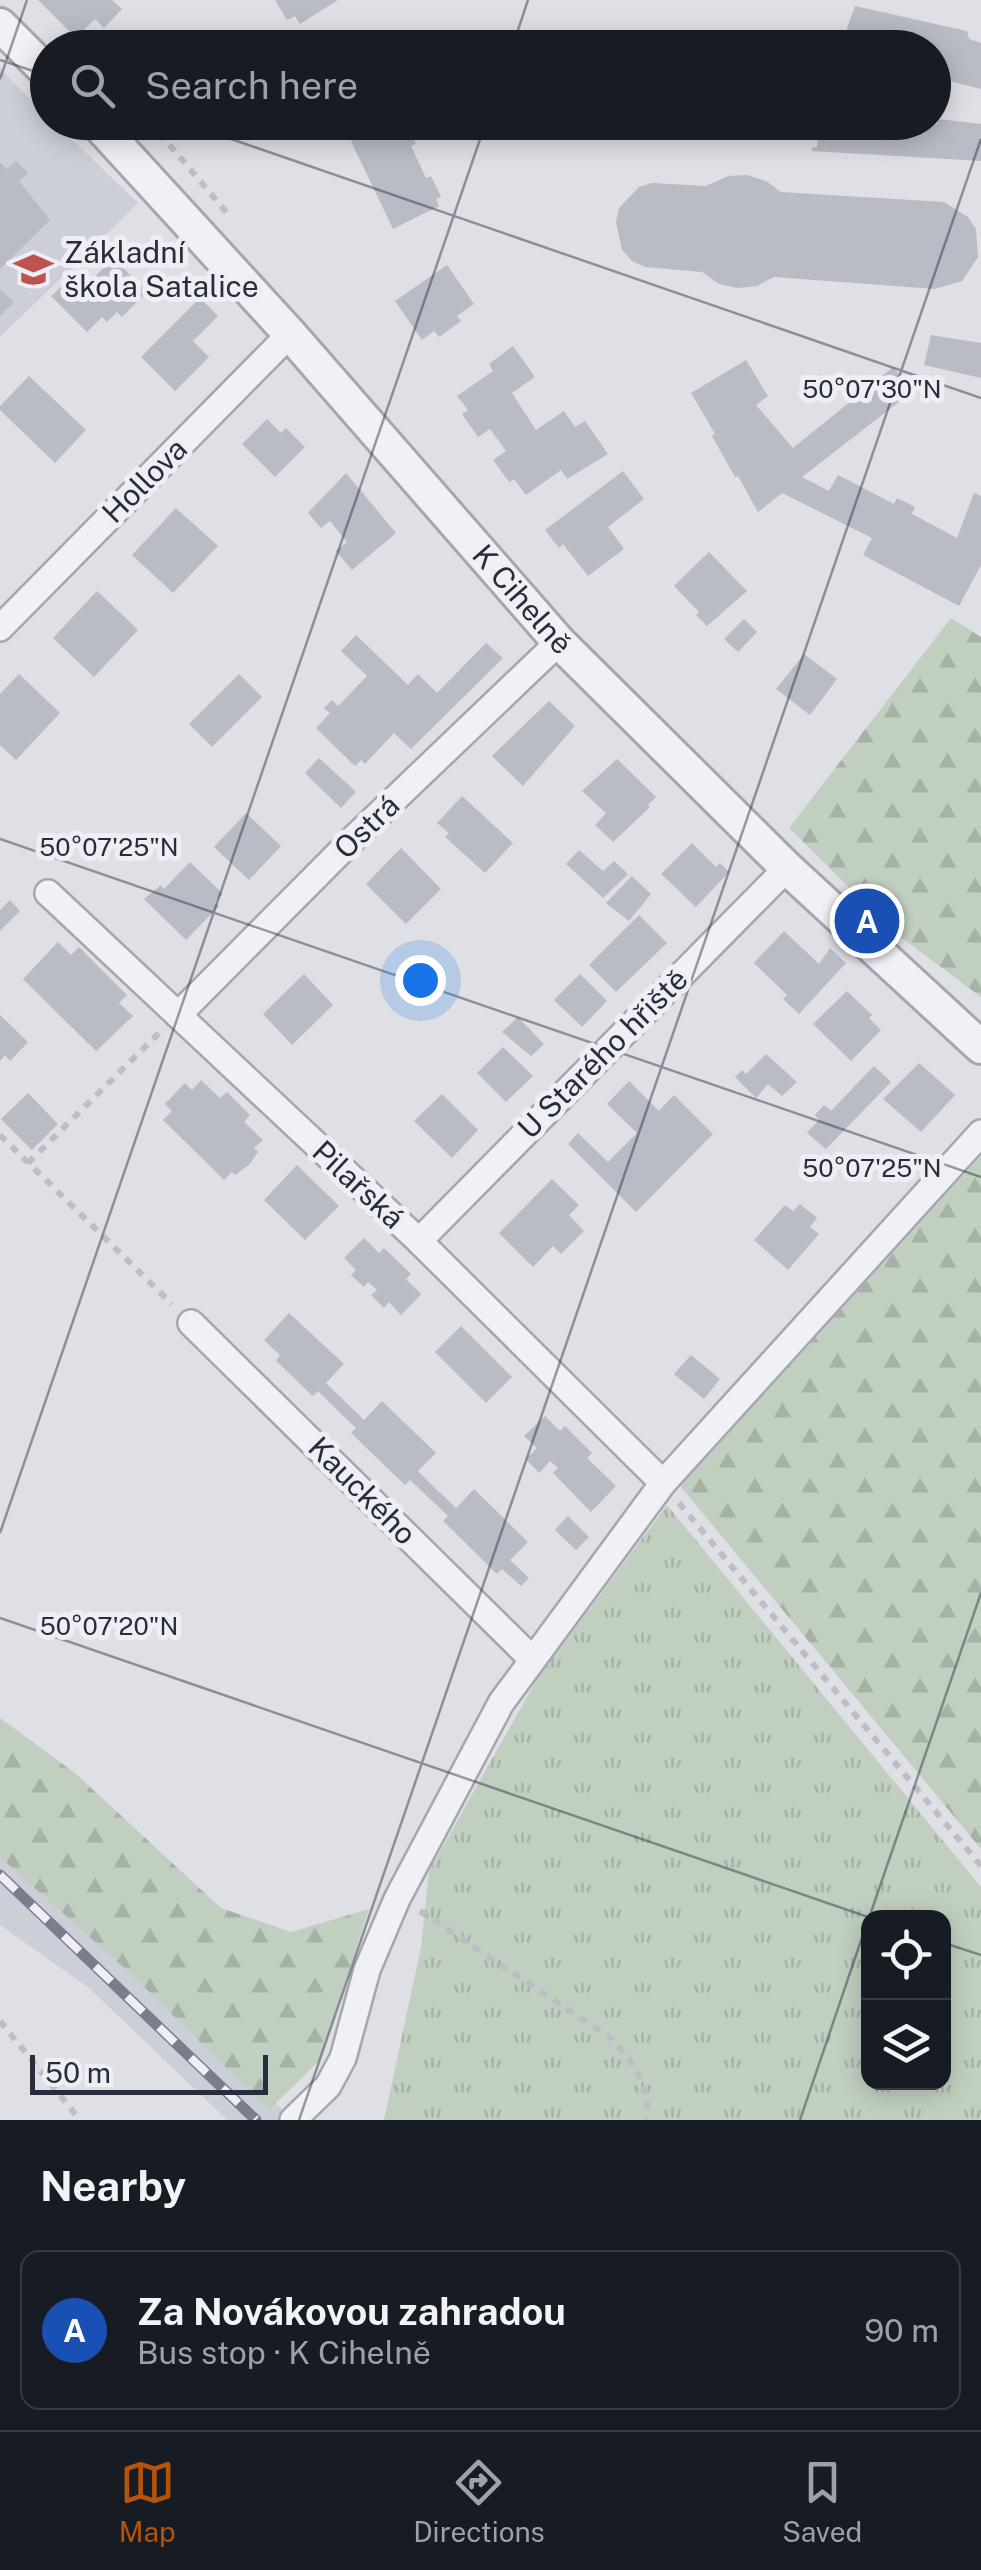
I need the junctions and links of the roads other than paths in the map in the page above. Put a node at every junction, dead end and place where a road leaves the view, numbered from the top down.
1 (0, 25) edge
2 (30, 54) edge
3 (112, 140) edge
4 (290, 334) junction
5 (0, 628) edge
6 (559, 642) junction
7 (787, 868) junction
8 (48, 893) dead end
9 (178, 1015) junction
10 (981, 1047) edge
11 (981, 1133) edge
12 (419, 1241) junction
13 (191, 1323) road end
14 (662, 1482) junction
15 (532, 1659) junction
16 (293, 2120) edge

1 - 2 street
3 - 4 street, K Cihelně
4 - 5 street, Hollova
4 - 6 street, K Cihelně
6 - 7 street, K Cihelně
6 - 9 street, Ostrá
7 - 10 street, K Cihelně
7 - 12 street, U Starého hřiště
8 - 9 street, Pilařská
9 - 12 street, Pilařská
11 - 14 street
12 - 14 street, Pilařská
13 - 15 street, Kauckého
14 - 15 street
15 - 16 street

